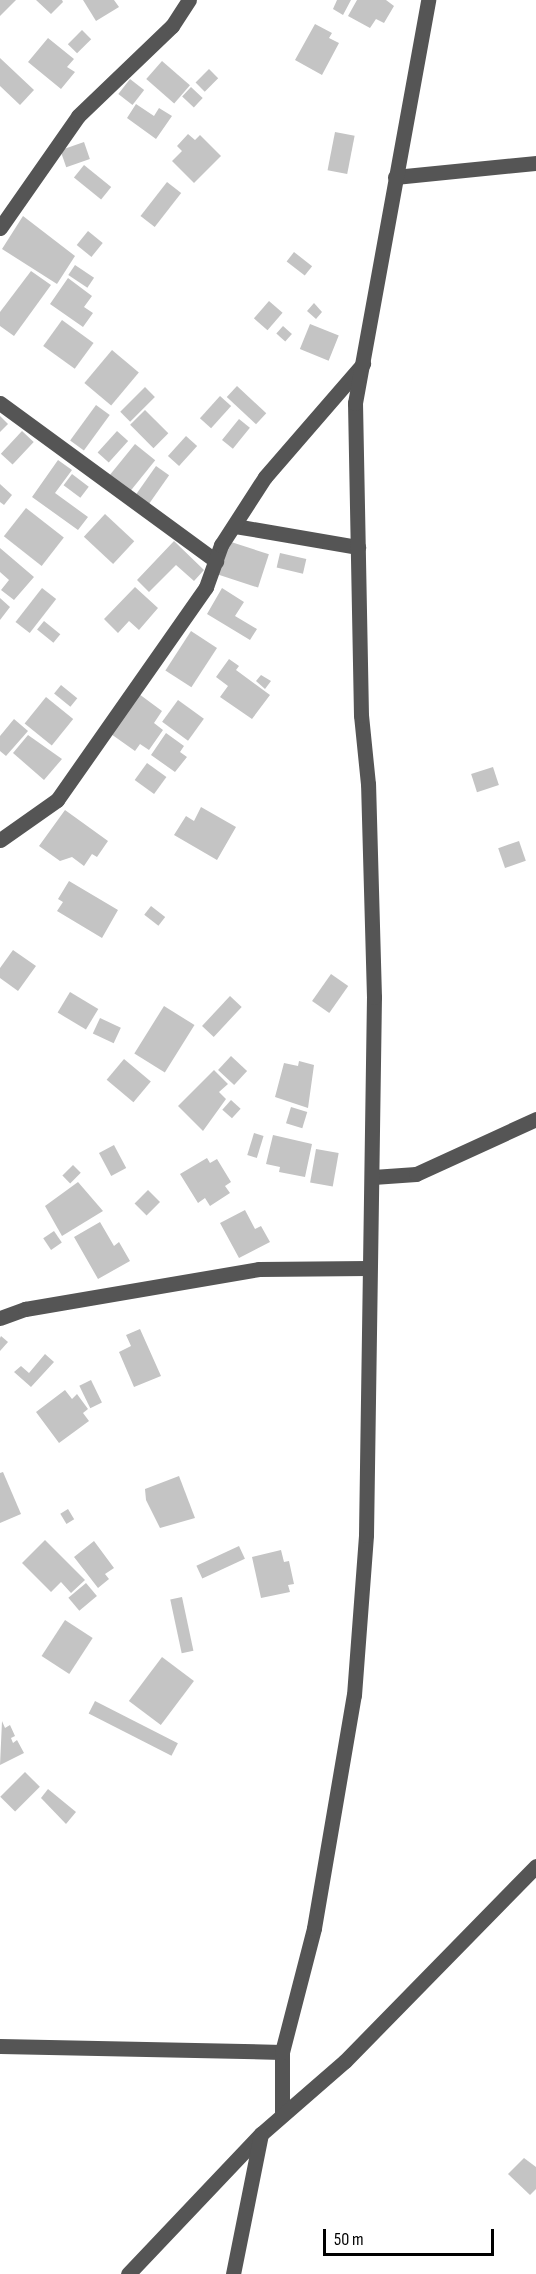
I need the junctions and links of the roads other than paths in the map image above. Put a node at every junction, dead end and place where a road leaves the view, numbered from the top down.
1 (189, 0) edge
2 (428, 0) edge
3 (536, 163) edge
4 (395, 177) junction
5 (0, 228) edge
6 (363, 364) junction
7 (0, 403) edge
8 (235, 526) junction
9 (358, 547) junction
10 (216, 561) junction
11 (0, 840) edge
12 (536, 1119) edge
13 (373, 1177) junction
14 (368, 1268) junction
15 (0, 1318) edge
16 (536, 1866) edge
17 (0, 2046) edge
18 (282, 2052) junction
19 (282, 2115) junction
20 (261, 2134) junction
21 (128, 2274) edge
22 (233, 2274) edge

1 - 5 street
2 - 4 street
3 - 4 street
4 - 6 street
6 - 8 street
6 - 9 street
7 - 10 street
8 - 9 street
8 - 10 street
9 - 13 street
10 - 11 street
12 - 13 street
13 - 14 street
14 - 15 street
14 - 18 street
16 - 19 street
17 - 18 street
18 - 19 street
19 - 20 street
20 - 21 street
20 - 22 street

